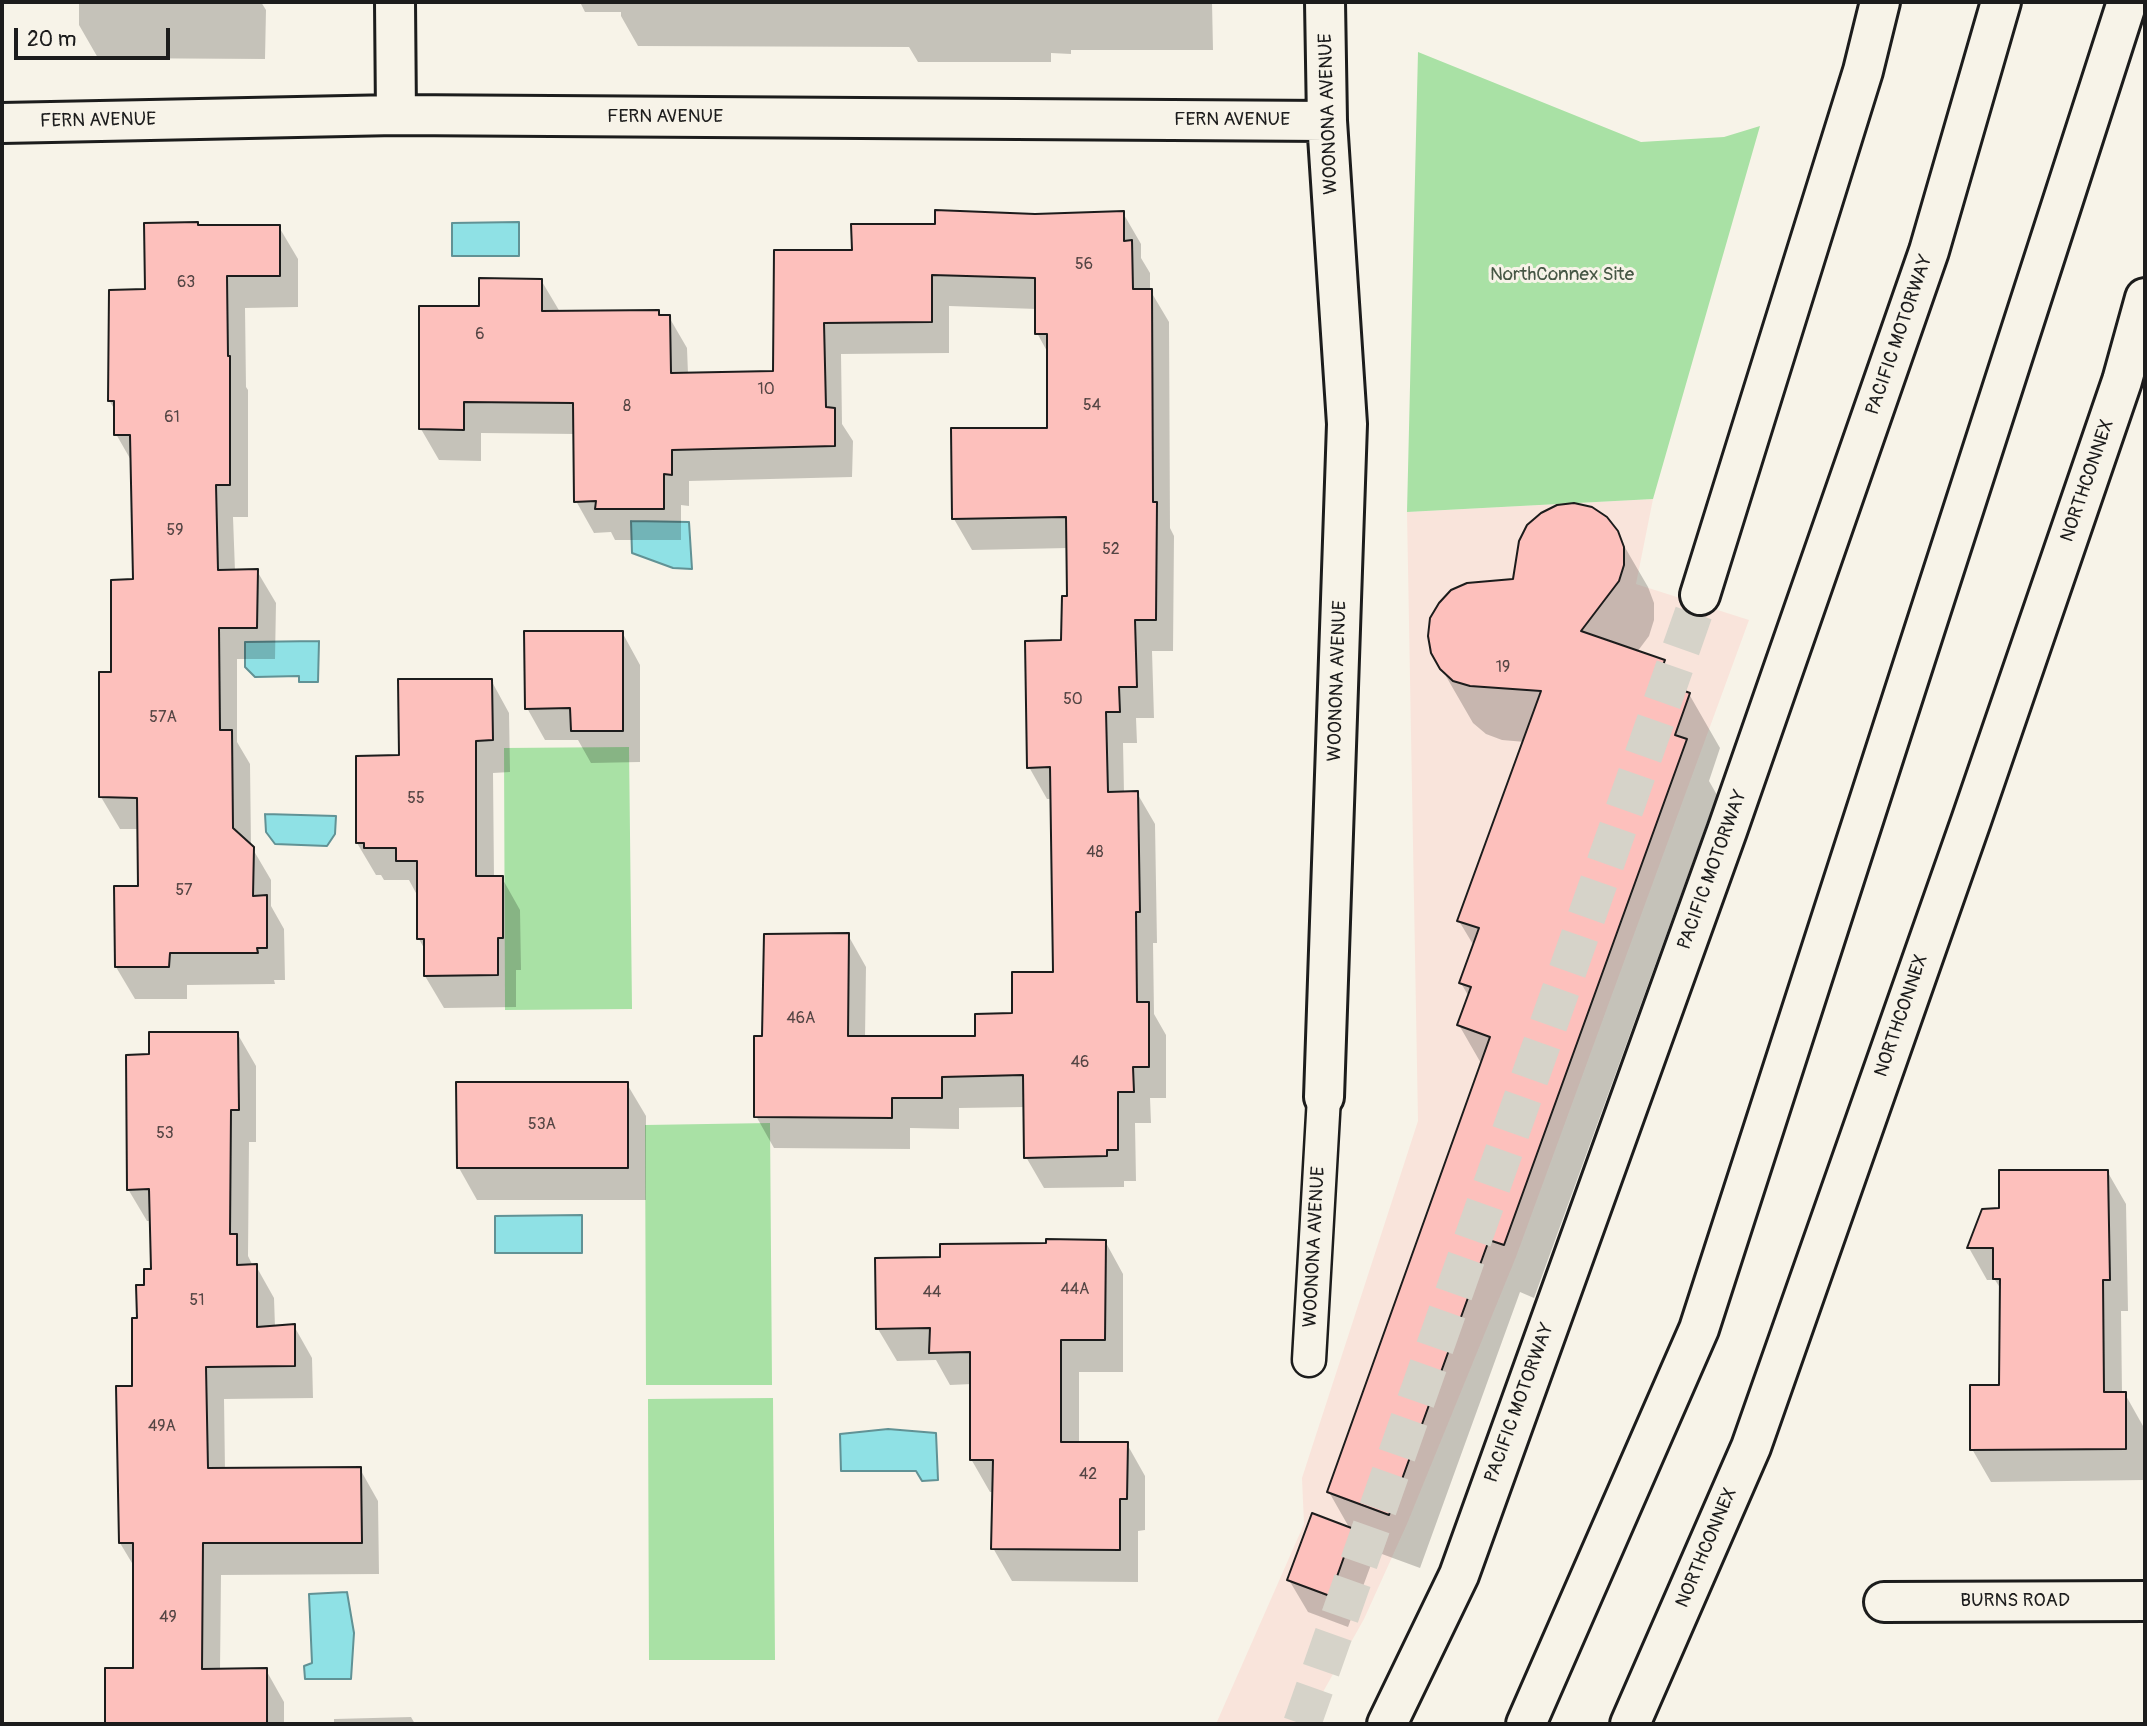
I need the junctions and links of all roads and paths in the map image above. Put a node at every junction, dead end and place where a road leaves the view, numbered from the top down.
1 (395, 2) edge
2 (1325, 2) edge
3 (1880, 2) edge
4 (2001, 2) edge
5 (2127, 2) edge
6 (396, 115) junction
7 (1327, 121) junction
8 (2, 124) edge
9 (2145, 298) edge
10 (1700, 595) tunnel mouth
11 (1324, 1097) joint
12 (1309, 1360) dead end
13 (2145, 1601) edge
14 (1884, 1602) dead end
15 (1387, 1724) edge
16 (1526, 1724) edge
17 (1630, 1724) edge

1 - 6 main road
2 - 7 main road, WOONONA AVENUE
3 - 10 main road
4 - 15 main road, PACIFIC MOTORWAY
5 - 16 main road
6 - 7 main road, FERN AVENUE
6 - 8 main road, FERN AVENUE
7 - 11 main road, WOONONA AVENUE
9 - 17 main road, NORTHCONNEX
11 - 12 lane, WOONONA AVENUE
13 - 14 main road, BURNS ROAD

